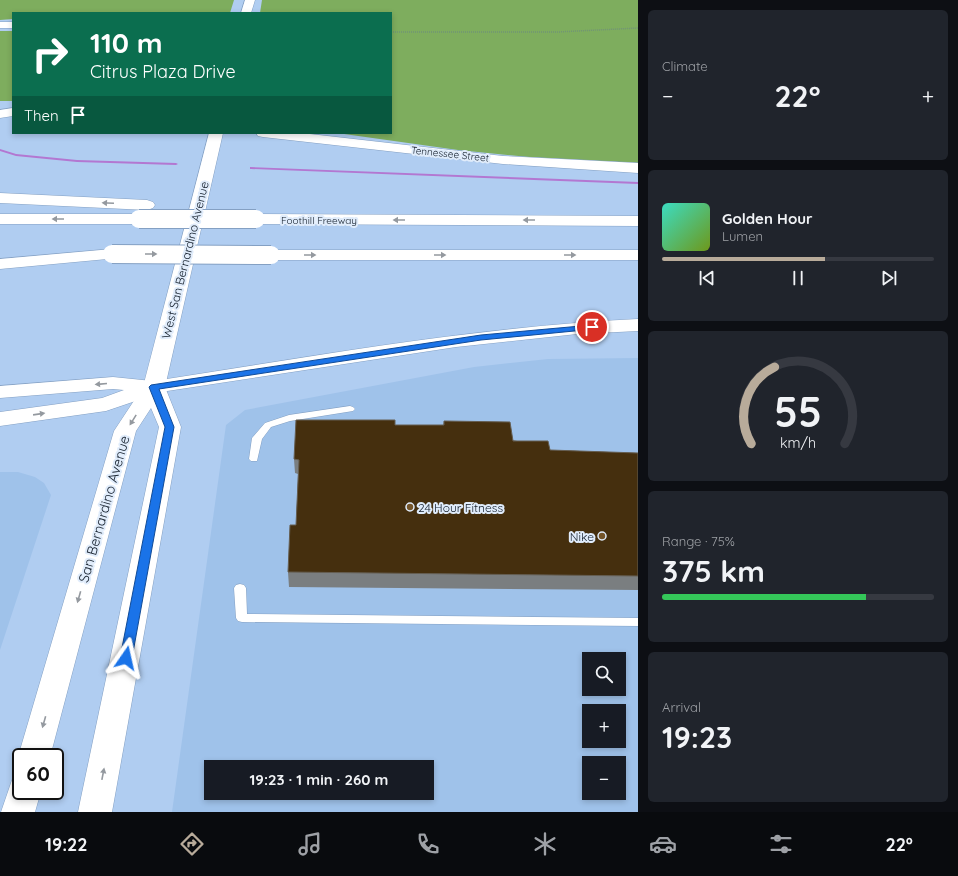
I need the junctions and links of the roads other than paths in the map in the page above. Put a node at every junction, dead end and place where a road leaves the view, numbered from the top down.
1 (250, 0) edge
2 (246, 12) edge
3 (0, 25) edge
4 (12, 25) edge
5 (12, 112) edge
6 (0, 114) edge
7 (12, 119) edge
8 (0, 120) edge
9 (216, 134) edge
10 (272, 134) edge
11 (638, 168) edge
12 (0, 198) edge
13 (143, 212) junction
14 (0, 219) edge
15 (638, 221) edge
16 (0, 254) edge
17 (112, 254) junction
18 (638, 255) edge
19 (0, 264) edge
20 (638, 325) edge
21 (154, 387) junction
22 (0, 392) edge
23 (350, 409) dead end
24 (0, 419) edge
25 (254, 459) dead end
26 (240, 588) dead end
27 (638, 622) edge
28 (37, 748) edge
29 (21, 800) edge
30 (18, 812) edge
31 (95, 812) edge

1 - 2 main road
3 - 4 street
5 - 6 main road
7 - 8 main road
9 - 21 main road, West San Bernardino Avenue
10 - 11 main road, Tennessee Street
13 -> 12 main road
13 -> 14 main road, Foothill Freeway
15 -> 13 main road, Foothill Freeway, bridge
16 - 17 main road
17 -> 18 main road, bridge
17 - 19 main road
20 - 21 main road
21 -> 22 main road
24 -> 21 main road
21 -> 28 main road, San Bernardino Avenue
31 -> 21 main road
23 - 25 lane
26 - 27 lane
29 - 30 main road

